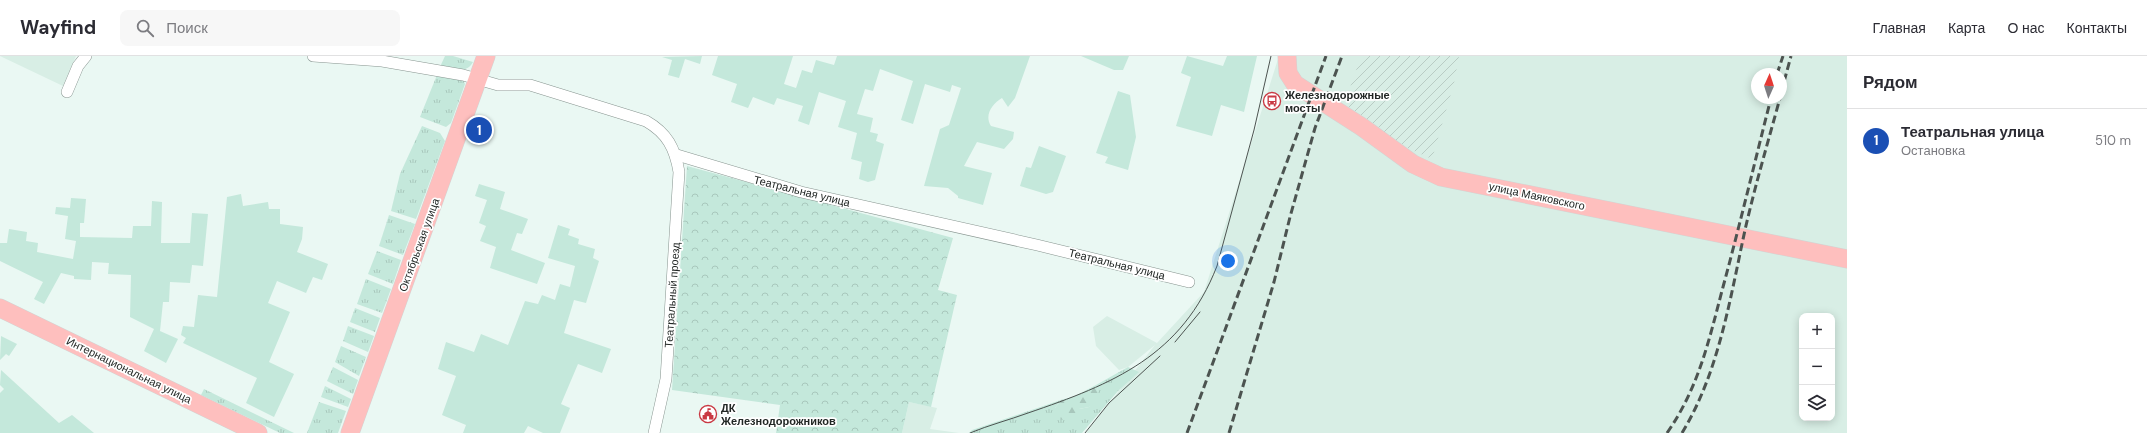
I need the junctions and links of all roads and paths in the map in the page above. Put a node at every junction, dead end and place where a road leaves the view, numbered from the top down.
1 (86, 56) edge
2 (313, 56) edge
3 (486, 56) edge
4 (1287, 56) edge
5 (478, 79) junction
6 (67, 92) dead end
7 (677, 156) junction
8 (1842, 257) edge
9 (1189, 282) dead end
10 (0, 308) edge
11 (258, 433) edge
12 (350, 433) edge
13 (654, 433) edge

1 - 6 street
2 - 5 street
3 - 5 main road, Октябрьская улица
4 - 8 main road, улица Маяковского
5 - 7 street
5 - 12 main road, Октябрьская улица
7 - 9 street, Театральная улица
7 - 13 street, Театральный проезд
10 - 11 main road, Интернациональная улица

